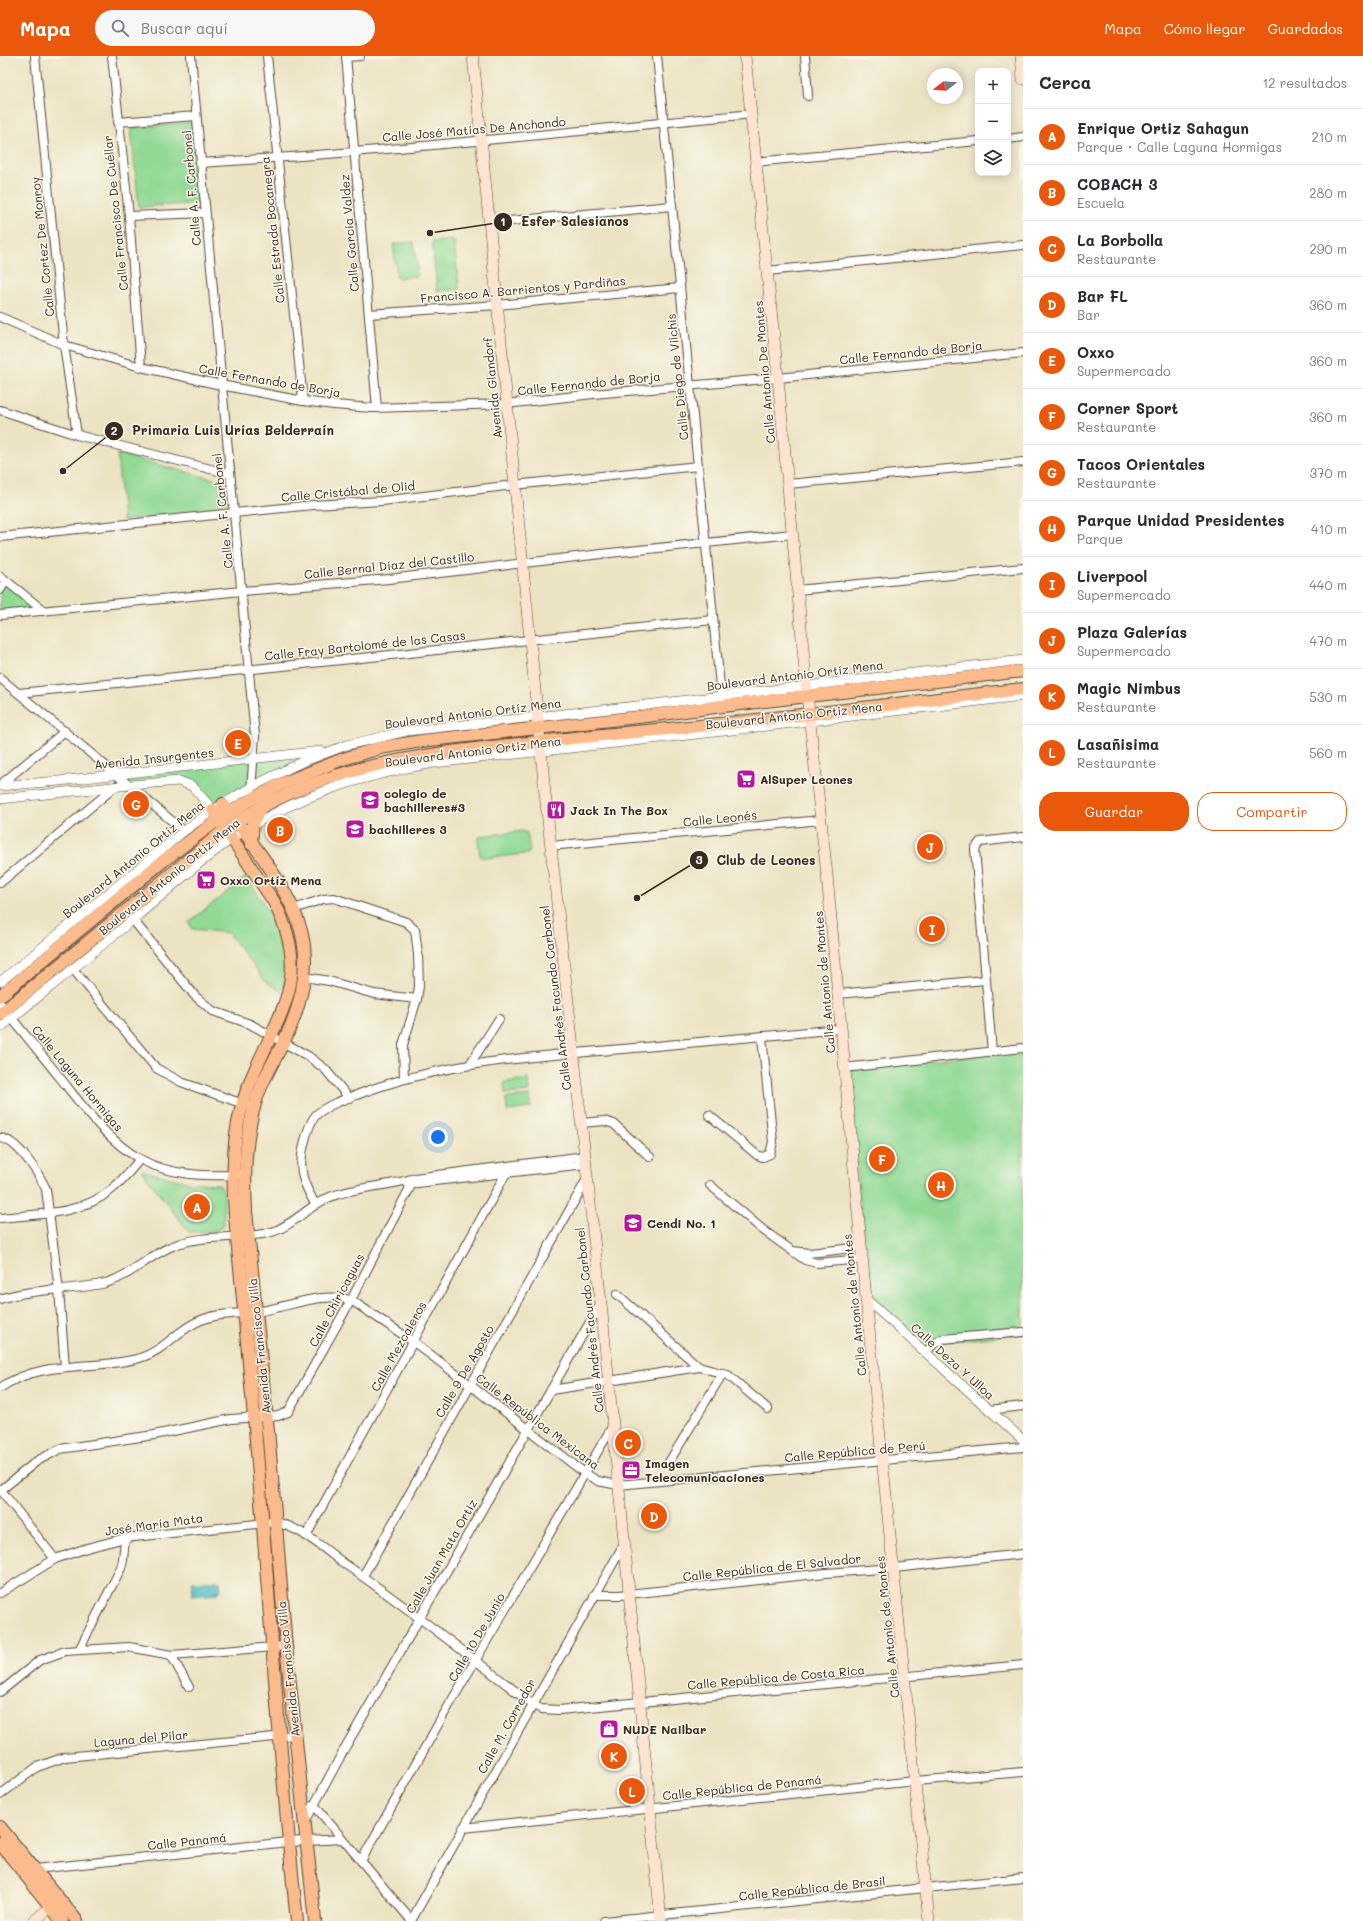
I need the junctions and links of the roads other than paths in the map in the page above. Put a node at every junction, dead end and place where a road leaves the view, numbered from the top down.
1 (35, 56) edge
2 (112, 56) edge
3 (191, 56) edge
4 (267, 56) edge
5 (360, 56) edge
6 (473, 56) edge
7 (657, 56) edge
8 (745, 56) edge
9 (805, 56) edge
10 (1021, 56) edge
11 (346, 57) edge
12 (1023, 79) edge
13 (808, 96) dead end
14 (751, 114) junction
15 (196, 116) junction
16 (118, 122) junction
17 (663, 123) junction
18 (1023, 137) edge
19 (1011, 139) edge
20 (480, 141) junction
21 (975, 141) edge
22 (354, 152) junction
23 (277, 158) junction
24 (755, 162) junction
25 (200, 163) junction
26 (672, 206) junction
27 (205, 213) junction
28 (129, 216) junction
29 (488, 222) junction
30 (1023, 245) edge
31 (767, 271) junction
32 (680, 288) junction
33 (496, 304) junction
34 (369, 314) junction
35 (0, 317) edge
36 (64, 345) junction
37 (1023, 353) edge
38 (141, 367) junction
39 (778, 378) junction
40 (221, 385) junction
41 (690, 385) junction
42 (303, 401) junction
43 (506, 404) junction
44 (377, 408) junction
45 (0, 410) edge
46 (77, 435) junction
47 (1023, 462) edge
48 (698, 466) junction
49 (230, 474) junction
50 (788, 484) junction
51 (514, 485) junction
52 (234, 514) junction
53 (792, 534) junction
54 (0, 537) edge
55 (705, 542) junction
56 (522, 562) junction
57 (1023, 568) edge
58 (3, 579) edge
59 (0, 590) edge
60 (797, 590) junction
61 (242, 591) junction
62 (44, 612) junction
63 (0, 615) edge
64 (713, 620) junction
65 (530, 640) junction
66 (1023, 660) edge
67 (250, 668) junction
68 (1023, 672) edge
69 (0, 679) edge
70 (898, 680) junction
71 (1023, 689) edge
72 (807, 692) junction
73 (19, 693) junction
74 (721, 696) junction
75 (1023, 696) edge
76 (647, 711) junction
77 (810, 717) junction
78 (539, 722) junction
79 (65, 731) junction
80 (541, 746) junction
81 (335, 749) junction
82 (255, 758) junction
83 (117, 774) junction
84 (0, 785) edge
85 (130, 785) junction
86 (116, 786) junction
87 (251, 787) junction
88 (0, 799) edge
89 (250, 800) junction
90 (260, 808) junction
91 (248, 814) junction
92 (821, 820) junction
93 (232, 822) junction
94 (184, 831) junction
95 (1023, 837) edge
96 (550, 846) junction
97 (0, 883) edge
98 (294, 909) junction
99 (133, 920) junction
100 (73, 969) junction
101 (305, 977) junction
102 (985, 980) junction
103 (0, 982) edge
104 (838, 994) junction
105 (0, 996) edge
106 (418, 999) junction
107 (4, 1011) edge
108 (499, 1019) dead end
109 (0, 1028) edge
110 (840, 1029) junction
111 (272, 1036) junction
112 (762, 1037) junction
113 (283, 1042) junction
114 (1023, 1048) edge
115 (992, 1052) junction
116 (574, 1054) junction
117 (470, 1064) junction
118 (844, 1068) junction
119 (404, 1078) junction
120 (349, 1098) junction
121 (242, 1105) junction
122 (254, 1107) junction
123 (709, 1115) dead end
124 (582, 1123) junction
125 (0, 1138) edge
126 (650, 1157) dead end
127 (140, 1159) junction
128 (586, 1160) junction
129 (510, 1166) junction
130 (506, 1174) junction
131 (239, 1175) junction
132 (588, 1178) junction
133 (413, 1182) junction
134 (710, 1185) dead end
135 (315, 1204) junction
136 (50, 1213) junction
137 (0, 1218) edge
138 (243, 1237) junction
139 (861, 1247) junction
140 (790, 1250) junction
141 (863, 1259) junction
142 (59, 1290) junction
143 (617, 1294) dead end
144 (0, 1299) edge
145 (866, 1299) junction
146 (351, 1300) junction
147 (601, 1303) junction
148 (250, 1312) junction
149 (1023, 1332) edge
150 (414, 1342) junction
151 (926, 1352) junction
152 (66, 1367) junction
153 (699, 1367) junction
154 (723, 1373) junction
155 (608, 1382) junction
156 (470, 1385) junction
157 (0, 1388) edge
158 (551, 1390) junction
159 (1023, 1406) edge
160 (768, 1409) dead end
161 (989, 1410) junction
162 (266, 1416) junction
163 (254, 1417) junction
164 (612, 1427) junction
165 (528, 1430) junction
166 (1023, 1440) edge
167 (1023, 1447) edge
168 (882, 1460) junction
169 (669, 1462) dead end
170 (586, 1474) junction
171 (618, 1485) junction
172 (0, 1489) edge
173 (275, 1522) junction
174 (263, 1523) junction
175 (306, 1536) junction
176 (125, 1538) junction
177 (624, 1544) junction
178 (1023, 1554) edge
179 (55, 1559) junction
180 (894, 1568) junction
181 (363, 1576) junction
182 (0, 1593) edge
183 (629, 1594) junction
184 (594, 1595) junction
185 (419, 1618) junction
186 (286, 1646) junction
187 (272, 1648) junction
188 (78, 1650) junction
189 (171, 1655) junction
190 (476, 1661) junction
191 (1023, 1665) edge
192 (905, 1677) junction
193 (189, 1687) dead end
194 (0, 1692) edge
195 (640, 1702) junction
196 (532, 1704) junction
197 (295, 1735) junction
198 (280, 1737) junction
199 (1023, 1772) edge
200 (915, 1781) junction
201 (0, 1795) edge
202 (314, 1805) junction
203 (650, 1808) junction
204 (304, 1824) junction
205 (0, 1827) edge
206 (463, 1828) junction
207 (342, 1839) junction
208 (288, 1842) junction
209 (306, 1842) junction
210 (0, 1843) edge
211 (361, 1861) junction
212 (35, 1869) junction
213 (1023, 1878) edge
214 (926, 1888) junction
215 (55, 1903) junction
216 (661, 1918) edge
217 (411, 1920) edge
218 (34, 1921) edge
219 (62, 1921) edge
220 (78, 1921) edge
221 (297, 1921) edge
222 (316, 1921) edge
223 (604, 1921) edge
224 (929, 1921) edge

1 - 36 street, Calle Cortez De Monroy
2 - 16 street, Calle Francisco De Cuéllar
3 - 15 street, Calle A. F. Carbonel
4 - 23 street, Calle Estrada Bocanegra
5 - 11 street
6 - 20 main road, Avenida Glandorf
7 - 17 street, Calle Diego de Vilchis
8 - 14 main road, Calle Antonio De Montes
9 - 13 street
10 - 12 main road
11 - 22 street, Calle García Valdez
14 - 17 street, Calle José Matías De Anchondo
14 - 24 main road, Calle Antonio De Montes
15 - 16 street
15 - 25 street, Calle A. F. Carbonel
16 - 28 street, Calle Francisco De Cuéllar
17 - 20 street, Calle José Matías De Anchondo
17 - 26 street, Calle Diego de Vilchis
18 - 19 street
20 - 22 street, Calle José Matías De Anchondo
20 - 29 main road, Avenida Glandorf
21 - 24 street
22 - 23 street, Calle José Matías De Anchondo
22 - 34 street, Calle García Valdez
23 - 25 street, Calle José Matías De Anchondo
23 - 42 street, Calle Estrada Bocanegra
24 - 31 main road, Calle Antonio De Montes
25 - 27 street, Calle A. F. Carbonel
26 - 29 street
26 - 32 street, Calle Diego de Vilchis
27 - 28 street
27 - 40 street, Calle A. F. Carbonel
28 - 38 street, Calle Francisco De Cuéllar
29 - 33 main road, Avenida Glandorf
30 - 31 street
31 - 39 main road, Calle Antonio De Montes
32 - 33 street, Francisco A. Barrientos y Pardiñas
32 - 41 street, Calle Diego de Vilchis
33 - 34 street, Francisco A. Barrientos y Pardiñas
33 - 43 main road, Avenida Glandorf
34 - 44 street, Calle García Valdez
35 - 36 street, Calle Fernando de Borja
36 - 38 street, Calle Fernando de Borja
36 - 46 street, Calle Cortez De Monroy
37 - 39 street, Calle Fernando de Borja
38 - 40 street, Calle Fernando de Borja
39 - 41 street, Calle Fernando de Borja
39 - 50 main road, Calle Antonio De Montes
40 - 42 street, Calle Fernando de Borja
40 - 49 street, Calle A. F. Carbonel
41 - 43 street, Calle Fernando de Borja
41 - 48 street, Calle Diego de Vilchis
42 - 44 street, Calle Fernando de Borja
43 - 44 street, Calle Fernando de Borja
43 - 51 main road, Avenida Glandorf
45 - 46 street
46 - 49 street
47 - 50 street
48 - 51 street, Calle Cristóbal de Olid
48 - 55 street, Calle Diego de Vilchis
49 - 52 street, Calle A. F. Carbonel
50 - 53 main road, Calle Antonio De Montes
51 - 52 street, Calle Cristóbal de Olid
51 - 56 main road, Avenida Glandorf
52 - 54 street, Calle Cristóbal de Olid
52 - 61 street, Calle A. F. Carbonel
53 - 55 street, Calle Bernal Díaz del Castillo
53 - 60 main road, Calle Antonio De Montes
55 - 56 street, Calle Bernal Díaz del Castillo
55 - 64 street, Calle Diego de Vilchis
56 - 61 street, Calle Bernal Díaz del Castillo
56 - 65 main road, Avenida Glandorf
57 - 60 street
58 - 59 street
58 - 62 street
60 - 72 main road, Calle Antonio De Montes
61 - 62 street, Calle Bernal Díaz del Castillo
61 - 67 street, Calle A. F. Carbonel
62 - 63 street, Calle Bernal Díaz del Castillo
64 - 65 street, Calle Fray Bartolomé de las Casas
64 - 74 street, Calle Diego de Vilchis
65 - 67 street, Calle Fray Bartolomé de las Casas
65 - 78 main road, Avenida Glandorf
66 - 70 street, Boulevard Antonio Ortíz Mena
67 - 73 street, Calle Fray Bartolomé de las Casas
67 - 82 street, Calle A. F. Carbonel
68 - 70 main road, Boulevard Antonio Ortiz Mena
69 - 73 street
70 - 72 main road, Boulevard Antonio Ortiz Mena
71 - 77 main road, Boulevard Antonio Ortiz Mena
72 - 74 street, Boulevard Antonio Ortíz Mena
72 - 76 main road, Boulevard Antonio Ortiz Mena
72 - 77 main road, Calle Antonio de Montes
73 - 79 street
74 - 76 street, Boulevard Antonio Ortíz Mena
75 - 77 street
76 - 78 main road, Boulevard Antonio Ortiz Mena
77 - 80 main road, Boulevard Antonio Ortiz Mena
77 - 92 main road, Calle Antonio de Montes
78 - 80 main road, Calle Andrés Facundo Carbonel
78 - 81 street, Boulevard Antonio Ortíz Mena
78 - 89 main road, Boulevard Antonio Ortiz Mena
79 - 83 street
79 - 84 street
80 - 90 main road, Boulevard Antonio Ortiz Mena
80 - 93 street
80 - 96 main road, Calle Andrés Facundo Carbonel
81 - 82 street, Avenida Insurgentes
81 - 87 street, Boulevard Antonio Ortíz Mena
82 - 83 street, Avenida Insurgentes
82 - 87 street, Calle A. F. Carbonel
83 - 84 street, Avenida Insurgentes
83 - 85 street
85 - 86 street, Avenida Insurgentes
85 - 93 street, Avenida Insurgentes
85 - 94 street
86 - 88 street, Avenida Insurgentes
86 - 97 street
87 - 89 street, Calle A. F. Carbonel
87 - 93 street, Boulevard Antonio Ortíz Mena
89 - 91 street, Calle A. F. Carbonel
89 - 93 main road, Boulevard Antonio Ortiz Mena
90 - 91 main road, Boulevard Antonio Ortiz Mena
90 - 93 main road
91 - 93 main road, Boulevard Antonio Ortiz Mena
92 - 96 street, Calle Leonés
92 - 104 main road, Calle Antonio de Montes
93 - 94 street, Boulevard Antonio Ortíz Mena
93 - 98 main road, Avenida Francisco Villa
93 - 99 street
93 - 105 main road, Boulevard Antonio Ortiz Mena
93 - 107 main road, Boulevard Antonio Ortiz Mena
93 - 111 main road, Avenida Francisco Villa
94 - 103 street, Boulevard Antonio Ortíz Mena
95 - 102 street
96 - 116 main road, Calle Andrés Facundo Carbonel
98 - 101 main road, Avenida Francisco Villa
98 - 106 street
99 - 100 street
99 - 111 street
100 - 107 street
100 - 121 street
101 - 106 street
101 - 113 main road, Avenida Francisco Villa
102 - 104 street
102 - 115 street
104 - 110 main road, Calle Antonio de Montes
106 - 119 street
107 - 109 street
107 - 127 street, Calle Laguna Hormigas
108 - 117 street
110 - 112 street
110 - 118 main road, Calle Antonio de Montes
111 - 113 street
111 - 121 main road, Avenida Francisco Villa
112 - 116 street
112 - 123 street
113 - 120 street
113 - 122 main road, Avenida Francisco Villa
114 - 115 street
115 - 118 street
116 - 117 street
116 - 124 main road, Calle Andrés Facundo Carbonel
117 - 119 street
118 - 139 main road, Calle Antonio de Montes
119 - 120 street
120 - 135 street
121 - 122 street
121 - 131 main road, Avenida Francisco Villa
122 - 131 main road, Avenida Francisco Villa
124 - 126 street
124 - 128 main road, Calle Andrés Facundo Carbonel
125 - 136 street
127 - 131 street, Calle Laguna Hormigas
127 - 136 street
128 - 129 street
128 - 130 street
128 - 132 main road, Calle Andrés Facundo Carbonel
129 - 130 street, Calle Mezcaleros
129 - 133 street
130 - 133 street
130 - 150 street, Calle Mezcaleros
131 - 138 main road, Avenida Francisco Villa
132 - 147 main road, Calle Andrés Facundo Carbonel
132 - 156 street, Calle 9 De Agosto
133 - 135 street
133 - 146 street, Calle Chiricaguas
134 - 140 street
135 - 138 street
136 - 137 street
136 - 142 street
138 - 142 street
138 - 148 main road, Avenida Francisco Villa
139 - 140 street
139 - 141 main road, Calle Antonio de Montes
140 - 141 street
141 - 145 main road, Calle Antonio de Montes
142 - 144 street
142 - 152 street
143 - 153 street
145 - 151 street, Calle Deza Y Ulloa
145 - 168 main road, Calle Antonio de Montes
146 - 148 street
146 - 150 street, Calle República Mexicana
146 - 162 street, Calle Chiricaguas
147 - 155 main road, Calle Andrés Facundo Carbonel
147 - 158 street, Calle Juan Mata Ortiz
148 - 152 street
148 - 162 main road, Avenida Francisco Villa
148 - 163 main road, Avenida Francisco Villa
149 - 151 street
150 - 156 street, Calle República Mexicana
150 - 175 street, Calle Mezcaleros
151 - 161 street, Calle Deza Y Ulloa
152 - 157 street
153 - 154 street
153 - 155 street
154 - 160 street
154 - 169 street
155 - 158 street
155 - 164 main road, Calle Andrés Facundo Carbonel
156 - 165 street, Calle República Mexicana
156 - 181 street, Calle 9 De Agosto
158 - 165 street, Calle Juan Mata Ortiz
159 - 161 street
161 - 166 street, Calle Deza Y Ulloa
162 - 163 street, Calle Chiricaguas
162 - 173 main road, Avenida Francisco Villa
163 - 172 street, Calle Chiricaguas
163 - 174 main road, Avenida Francisco Villa
164 - 170 street, Calle 10 De Junio
164 - 171 main road, Calle Andrés Facundo Carbonel
165 - 170 street, Calle República Mexicana
165 - 185 street, Calle Juan Mata Ortiz
167 - 168 street, Calle República de Perú
168 - 171 street, Calle República de Perú
168 - 180 main road, Calle Antonio de Montes
170 - 171 street, Calle República Mexicana
170 - 190 street, Calle 10 De Junio
171 - 177 main road, Calle Andrés Facundo Carbonel
172 - 179 street
173 - 174 street, José María Mata
173 - 175 street
173 - 186 main road, Avenida Francisco Villa
174 - 176 street, José María Mata
174 - 187 main road, Avenida Francisco Villa
175 - 181 street
176 - 179 street, José María Mata
176 - 188 street
177 - 183 main road, Calle Andrés Facundo Carbonel
177 - 184 street, Calle M. Corredor
178 - 180 street, Calle República de El Salvador
179 - 182 street, José María Mata
180 - 183 street, Calle República de El Salvador
180 - 192 main road, Calle Antonio de Montes
181 - 185 street
183 - 184 street, Calle República de El Salvador
183 - 195 main road, Calle Andrés Facundo Carbonel
184 - 196 street, Calle M. Corredor
185 - 190 street
185 - 202 street, Calle Juan Mata Ortiz
186 - 187 street
186 - 197 main road, Avenida Francisco Villa
187 - 189 street
187 - 198 main road, Avenida Francisco Villa
188 - 189 street
188 - 194 street
189 - 193 street
190 - 196 street
190 - 211 street, Calle 10 De Junio
191 - 192 street, Calle República de Costa Rica
192 - 195 street, Calle República de Costa Rica
192 - 200 main road, Calle Antonio de Montes
195 - 196 street, Calle República de Costa Rica
195 - 203 main road, Calle Andrés Facundo Carbonel
196 - 206 street, Calle M. Corredor
197 - 198 street, Laguna del Pilar
197 - 204 main road, Avenida Francisco Villa
198 - 201 street, Laguna del Pilar
198 - 208 main road, Avenida Francisco Villa
199 - 200 street, Calle República de Panamá
200 - 203 street, Calle República de Panamá
200 - 214 main road, Calle Antonio de Montes
202 - 204 street, Calle Juan Mata Ortiz
202 - 207 street
203 - 206 street, Calle República de Panamá
203 - 216 main road, Calle Andrés Facundo Carbonel
204 - 209 main road, Avenida Francisco Villa
205 - 212 main road
206 - 217 street, Calle M. Corredor
207 - 209 street, Calle Panamá
207 - 211 street
208 - 209 street, Calle Panamá
208 - 212 street, Calle Panamá
208 - 221 main road, Avenida Francisco Villa
209 - 222 main road, Avenida Francisco Villa
210 - 215 main road
211 - 217 street
212 - 215 main road
213 - 214 street, Calle República de Brasil
214 - 216 street, Calle República de Brasil
214 - 224 main road, Calle Antonio de Montes
215 - 218 main road
215 - 219 main road
215 - 220 main road
216 - 223 street, Calle República de Brasil

